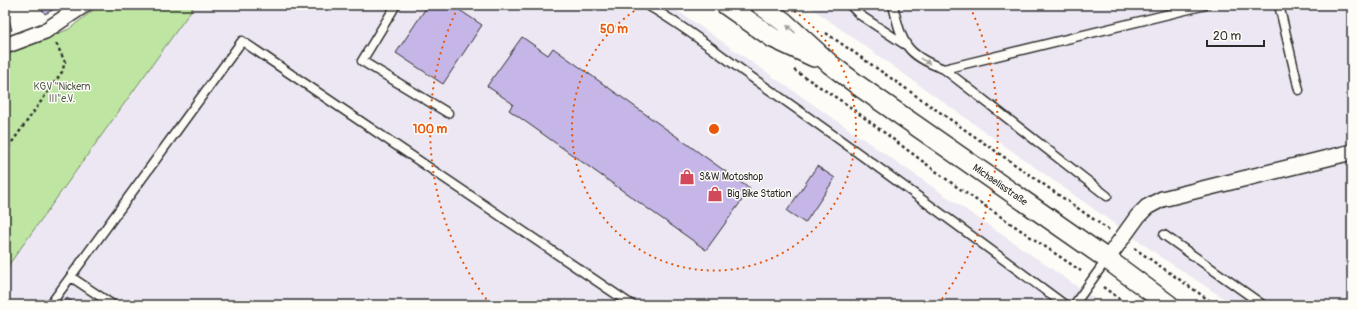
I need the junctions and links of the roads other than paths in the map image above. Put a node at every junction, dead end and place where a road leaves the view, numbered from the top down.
1 (84, 5) edge
2 (396, 5) edge
3 (647, 5) edge
4 (726, 5) edge
5 (761, 5) edge
6 (850, 5) edge
7 (893, 5) edge
8 (1206, 5) edge
9 (1279, 5) edge
10 (906, 45) junction
11 (5, 46) edge
12 (830, 64) junction
13 (944, 69) junction
14 (1299, 90) dead end
15 (448, 113) dead end
16 (1352, 152) edge
17 (1107, 196) dead end
18 (1164, 235) dead end
19 (1107, 259) junction
20 (71, 276) junction
21 (50, 305) edge
22 (113, 305) edge
23 (632, 305) edge
24 (1065, 305) edge
25 (1074, 305) edge
26 (1169, 305) edge
27 (1263, 305) edge

1 - 11 street
2 - 15 lane
3 - 24 lane
4 - 12 street, Michaelisstraße
12 -> 5 street, Michaelisstraße
6 - 10 lane
7 - 10 lane
8 - 13 lane
9 - 14 lane
10 -> 13 lane
12 - 19 street, Michaelisstraße
13 - 17 lane
16 - 19 street
18 - 27 lane
19 - 25 lane
19 - 26 street, Michaelisstraße
20 - 21 lane
20 - 22 lane
20 - 23 lane

